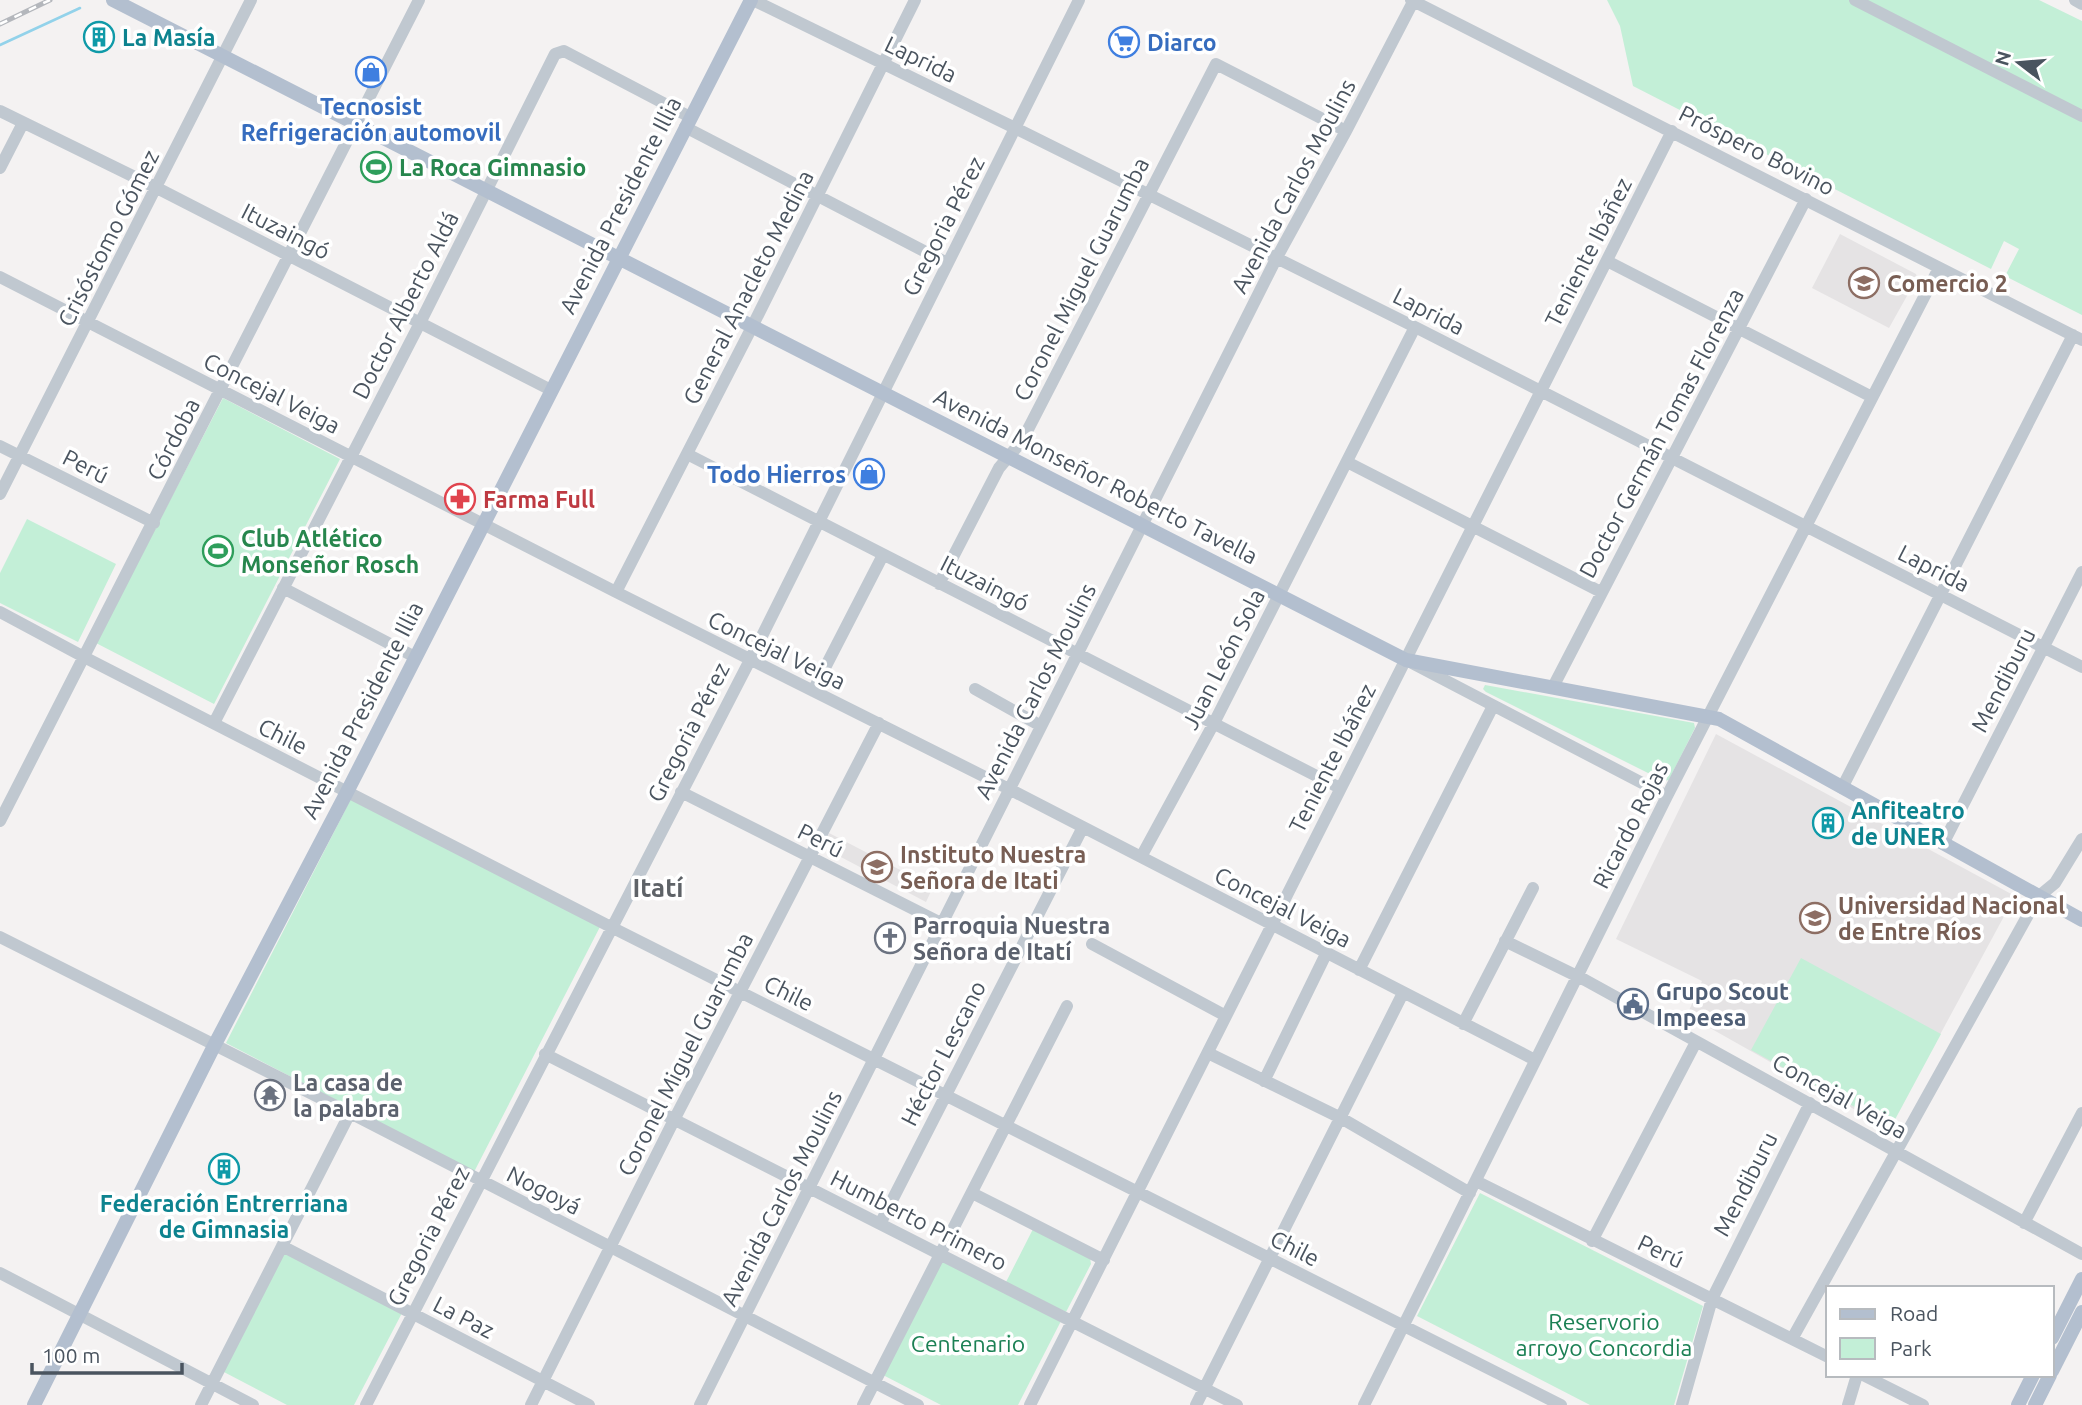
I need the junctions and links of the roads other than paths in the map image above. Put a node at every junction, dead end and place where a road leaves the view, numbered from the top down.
1 (113, 0) edge
2 (251, 0) edge
3 (419, 0) edge
4 (752, 0) edge
5 (915, 0) edge
6 (1079, 0) edge
7 (1413, 0) edge
8 (1855, 0) edge
9 (2076, 0) edge
10 (2082, 4) edge
11 (223, 57) junction
12 (883, 65) junction
13 (0, 111) edge
14 (2082, 116) edge
15 (687, 122) junction
16 (23, 123) junction
17 (356, 125) junction
18 (1015, 128) junction
19 (1346, 131) junction
20 (1672, 131) junction
21 (0, 168) edge
22 (157, 188) junction
23 (487, 192) junction
24 (1147, 195) junction
25 (817, 197) junction
26 (1806, 199) junction
27 (290, 257) junction
28 (618, 259) junction
29 (1276, 259) junction
30 (1607, 261) junction
31 (947, 263) junction
32 (1939, 268) junction
33 (0, 277) edge
34 (88, 323) junction
35 (420, 323) junction
36 (752, 327) junction
37 (1415, 327) junction
38 (1740, 329) junction
39 (2077, 338) edge
40 (221, 390) junction
41 (551, 390) junction
42 (1541, 392) junction
43 (882, 393) junction
44 (1872, 397) junction
45 (0, 446) edge
46 (687, 454) junction
47 (21, 456) junction
48 (351, 456) junction
49 (1009, 457) junction
50 (1672, 459) junction
51 (1347, 462) junction
52 (0, 494) edge
53 (818, 521) junction
54 (154, 523) junction
55 (482, 523) junction
56 (1142, 524) junction
57 (1474, 527) junction
58 (1806, 527) junction
59 (883, 555) junction
60 (2082, 572) edge
61 (939, 584) junction
62 (283, 589) junction
63 (616, 592) junction
64 (1601, 592) junction
65 (1280, 595) junction
66 (1940, 595) junction
67 (0, 612) edge
68 (2044, 647) junction
69 (1078, 653) junction
70 (84, 657) junction
71 (415, 657) junction
72 (750, 660) junction
73 (1406, 660) junction
74 (2082, 667) edge
75 (1553, 687) junction
76 (975, 689) dead end
77 (813, 691) junction
78 (1493, 706) junction
79 (1708, 716) junction
80 (214, 723) junction
81 (879, 723) junction
82 (1214, 723) junction
83 (1041, 726) junction
84 (1340, 788) junction
85 (1842, 788) junction
86 (1010, 789) junction
87 (347, 792) junction
88 (681, 792) junction
89 (1668, 796) junction
90 (0, 821) edge
91 (1083, 827) junction
92 (2082, 839) edge
93 (1943, 844) junction
94 (809, 857) junction
95 (1141, 857) junction
96 (1533, 888) dead end
97 (2038, 897) junction
98 (2082, 920) edge
99 (943, 924) junction
100 (1272, 926) junction
101 (611, 927) junction
102 (0, 937) edge
103 (1505, 941) junction
104 (1092, 944) dead end
105 (1326, 954) junction
106 (1359, 970) junction
107 (1577, 976) junction
108 (740, 992) junction
109 (1403, 993) junction
110 (1068, 1006) dead end
111 (1226, 1016) junction
112 (1464, 1024) junction
113 (1696, 1042) junction
114 (214, 1046) junction
115 (1208, 1053) junction
116 (545, 1054) junction
117 (875, 1059) junction
118 (1535, 1060) junction
119 (1264, 1081) junction
120 (945, 1094) junction
121 (1810, 1103) junction
122 (2082, 1113) edge
123 (350, 1114) junction
124 (1341, 1118) junction
125 (674, 1120) junction
126 (1006, 1124) junction
127 (1898, 1151) junction
128 (480, 1181) junction
129 (1476, 1181) junction
130 (810, 1189) junction
131 (1137, 1191) junction
132 (972, 1193) junction
133 (1470, 1193) junction
134 (2024, 1223) junction
135 (880, 1224) junction
136 (1592, 1241) junction
137 (282, 1246) junction
138 (610, 1248) junction
139 (941, 1254) junction
140 (2082, 1254) edge
141 (1270, 1259) junction
142 (1104, 1260) junction
143 (0, 1273) edge
144 (2082, 1279) edge
145 (1712, 1298) junction
146 (2082, 1312) edge
147 (412, 1314) junction
148 (81, 1315) junction
149 (745, 1317) junction
150 (1073, 1322) junction
151 (1404, 1326) junction
152 (2054, 1334) edge
153 (1792, 1339) junction
154 (1826, 1356) edge
155 (2054, 1367) edge
156 (1856, 1377) edge
157 (1867, 1377) edge
158 (2032, 1377) edge
159 (2049, 1377) edge
160 (543, 1382) junction
161 (212, 1383) junction
162 (874, 1383) junction
163 (1205, 1389) junction
164 (1534, 1392) junction
165 (34, 1405) edge
166 (201, 1405) edge
167 (253, 1405) edge
168 (366, 1405) edge
169 (531, 1405) edge
170 (589, 1405) edge
171 (700, 1405) edge
172 (863, 1405) edge
173 (918, 1405) edge
174 (1030, 1405) edge
175 (1196, 1405) edge
176 (1237, 1405) edge
177 (1364, 1405) edge
178 (1528, 1405) edge
179 (1561, 1405) edge
180 (1682, 1405) edge
181 (1848, 1405) edge
182 (1923, 1405) edge
183 (2018, 1405) edge
184 (2035, 1405) edge

1 - 11 main road, Avenida Monseñor Roberto Tavella
2 - 11 street, Crisóstomo Gómez
3 - 17 street, Córdoba
4 - 12 street, Laprida
4 - 15 main road, Avenida Presidente Illia
5 - 12 street, General Anacleto Medina
6 - 18 street, Gregoria Pérez
7 - 19 street, Avenida Carlos Moulins
7 - 20 street, Próspero Bovino
8 - 14 street
9 - 10 street
11 - 17 main road, Avenida Monseñor Roberto Tavella
11 - 22 street, Crisóstomo Gómez
12 - 18 street, Laprida
12 - 25 street, General Anacleto Medina
13 - 16 street, Ituzaingó
15 - 23 street, Doctor Alberto Aldá
15 - 25 street
15 - 28 main road, Avenida Presidente Illia
16 - 21 street
16 - 22 street, Ituzaingó
17 - 23 main road, Avenida Monseñor Roberto Tavella
17 - 27 street, Córdoba
18 - 24 street, Laprida
18 - 31 street, Gregoria Pérez
19 - 24 street, Coronel Miguel Guarumba
19 - 29 street, Avenida Carlos Moulins
20 - 26 street, Próspero Bovino
20 - 30 street, Teniente Ibáñez
22 - 27 street, Ituzaingó
22 - 34 street, Crisóstomo Gómez
23 - 28 main road, Avenida Monseñor Roberto Tavella
23 - 35 street, Doctor Alberto Aldá
24 - 29 street, Laprida
24 - 49 street, Coronel Miguel Guarumba
25 - 31 street
25 - 36 street, General Anacleto Medina
26 - 32 street, Próspero Bovino
26 - 38 street, Doctor Germán Tomas Florenza
27 - 35 street, Ituzaingó
27 - 40 street, Córdoba
28 - 36 main road, Avenida Monseñor Roberto Tavella
28 - 41 main road, Avenida Presidente Illia
29 - 37 street, Laprida
29 - 56 street, Avenida Carlos Moulins
30 - 38 street
30 - 42 street, Teniente Ibáñez
31 - 43 street, Gregoria Pérez
32 - 39 street, Próspero Bovino
32 - 44 street, Ricardo Rojas
33 - 34 street, Concejal Veiga
34 - 40 street, Concejal Veiga
34 - 47 street, Crisóstomo Gómez
35 - 41 street, Ituzaingó
35 - 48 street, Doctor Alberto Aldá
36 - 43 main road, Avenida Monseñor Roberto Tavella
36 - 46 street, General Anacleto Medina
37 - 42 street, Laprida
37 - 51 street, Juan León Sola
38 - 44 street
38 - 50 street, Doctor Germán Tomas Florenza
39 - 66 street
40 - 48 street, Concejal Veiga
40 - 54 street, Córdoba
41 - 55 main road, Avenida Presidente Illia
42 - 50 street, Laprida
42 - 57 street, Teniente Ibáñez
43 - 49 main road, Avenida Monseñor Roberto Tavella
43 - 53 street, Gregoria Pérez
44 - 58 street, Ricardo Rojas
45 - 47 street, Perú
46 - 53 street, Ituzaingó
46 - 63 street, General Anacleto Medina
47 - 52 street, Crisóstomo Gómez
47 - 54 street, Perú
48 - 55 street, Concejal Veiga
48 - 62 street, Doctor Alberto Aldá
49 - 56 main road, Avenida Monseñor Roberto Tavella
49 - 61 street, Coronel Miguel Guarumba
50 - 58 street, Laprida
50 - 64 street, Doctor Germán Tomas Florenza
51 - 57 street
51 - 65 street, Juan León Sola
53 - 59 street, Ituzaingó
53 - 72 street, Gregoria Pérez
54 - 70 street, Córdoba
55 - 63 street, Concejal Veiga
55 - 71 main road, Avenida Presidente Illia
56 - 65 main road, Avenida Monseñor Roberto Tavella
56 - 69 street, Avenida Carlos Moulins
57 - 64 street
57 - 73 street, Teniente Ibáñez
58 - 66 street, Laprida
58 - 79 street, Ricardo Rojas
59 - 61 street, Ituzaingó
59 - 77 street
60 - 68 street, Mendiburu
61 - 69 street, Ituzaingó
62 - 71 street
62 - 80 street, Doctor Alberto Aldá
63 - 72 street, Concejal Veiga
64 - 75 street, Doctor Germán Tomas Florenza
65 - 73 main road, Avenida Monseñor Roberto Tavella
65 - 82 street, Juan León Sola
66 - 68 street, Laprida
66 - 85 street
67 - 70 street, Chile
68 - 74 street, Laprida
68 - 93 street, Mendiburu
69 - 82 street, Ituzaingó
69 - 83 street, Avenida Carlos Moulins
70 - 80 street, Chile
70 - 90 street, Córdoba
71 - 87 main road, Avenida Presidente Illia
72 - 77 street, Concejal Veiga
72 - 88 street, Gregoria Pérez
73 - 75 main road, Avenida Monseñor Roberto Tavella
73 - 78 street
73 - 84 street, Teniente Ibáñez
75 - 79 main road, Avenida Monseñor Roberto Tavella
76 - 83 street
77 - 81 street, Concejal Veiga
78 - 89 street
78 - 106 street
79 - 85 main road, Avenida Monseñor Roberto Tavella
79 - 89 street, Ricardo Rojas
80 - 87 street, Chile
81 - 86 street, Concejal Veiga
81 - 94 street, Coronel Miguel Guarumba
82 - 84 street, Ituzaingó
82 - 95 street, Juan León Sola
83 - 86 street, Avenida Carlos Moulins
84 - 100 street, Teniente Ibáñez
85 - 93 main road, Avenida Monseñor Roberto Tavella
86 - 91 street, Concejal Veiga
86 - 99 street, Avenida Carlos Moulins
87 - 101 street, Chile
87 - 114 main road, Avenida Presidente Illia
88 - 94 street, Perú
88 - 101 street, Gregoria Pérez
89 - 107 street, Ricardo Rojas
91 - 95 street, Concejal Veiga
91 - 120 street, Héctor Lescano
92 - 97 street
93 - 97 main road, Avenida Monseñor Roberto Tavella
94 - 99 street, Perú
94 - 108 street, Coronel Miguel Guarumba
95 - 100 street, Concejal Veiga
96 - 103 street
97 - 98 main road, Avenida Monseñor Roberto Tavella
97 - 127 street
99 - 117 street, Avenida Carlos Moulins
100 - 105 street, Concejal Veiga
100 - 111 street, Teniente Ibáñez
101 - 108 street, Chile
101 - 116 street, Gregoria Pérez
102 - 114 street, Nogoyá
103 - 107 street, Concejal Veiga
103 - 112 street
104 - 111 street
105 - 106 street, Concejal Veiga
105 - 119 street
106 - 109 street, Concejal Veiga
107 - 113 street, Concejal Veiga
107 - 118 street, Ricardo Rojas
108 - 117 street, Chile
108 - 125 street, Coronel Miguel Guarumba
109 - 112 street, Concejal Veiga
109 - 124 street
110 - 126 street
111 - 115 street, Teniente Ibáñez
112 - 118 street, Concejal Veiga
113 - 121 street, Concejal Veiga
113 - 136 street
114 - 123 street, Nogoyá
114 - 148 main road, Avenida Presidente Illia
115 - 119 street
115 - 131 street, Teniente Ibáñez
116 - 125 street, Humberto Primero
116 - 128 street, Gregoria Pérez
117 - 120 street, Chile
117 - 130 street, Avenida Carlos Moulins
118 - 129 street, Ricardo Rojas
119 - 124 street
120 - 126 street, Chile
120 - 135 street, Héctor Lescano
121 - 127 street, Concejal Veiga
121 - 145 street, Mendiburu
122 - 134 street
123 - 128 street, Nogoyá
123 - 137 street
124 - 133 street
124 - 141 street
125 - 130 street, Humberto Primero
125 - 138 street, Coronel Miguel Guarumba
126 - 131 street, Chile
126 - 132 street
127 - 134 street, Concejal Veiga
127 - 153 street
128 - 138 street, Nogoyá
128 - 147 street, Gregoria Pérez
129 - 133 street, Ricardo Rojas
129 - 136 street, Perú
130 - 135 street, Humberto Primero
130 - 149 street, Avenida Carlos Moulins
131 - 141 street, Chile
131 - 142 street, Teniente Ibáñez
132 - 139 street
132 - 142 street
133 - 151 street, Ricardo Rojas
134 - 140 street, Concejal Veiga
135 - 139 street, Humberto Primero
136 - 145 street, Perú
137 - 147 street, La Paz
137 - 161 street
138 - 149 street, Nogoyá
138 - 160 street, Coronel Miguel Guarumba
139 - 150 street, Humberto Primero
139 - 162 street
141 - 151 street, Chile
141 - 163 street
142 - 150 street, Teniente Ibáñez
143 - 148 street
144 - 152 main road
145 - 153 street, Perú
145 - 180 street, Mendiburu
146 - 155 main road
147 - 160 street, La Paz
147 - 168 street, Gregoria Pérez
148 - 161 street
148 - 165 main road, Avenida Presidente Illia
149 - 162 street, Nogoyá
149 - 171 street, Avenida Carlos Moulins
150 - 163 street, Humberto Primero
150 - 174 street, Teniente Ibáñez
151 - 164 street, Chile
151 - 177 street, Ricardo Rojas
153 - 154 street, Perú
156 - 181 street
157 - 182 street
158 - 183 main road
159 - 184 main road
160 - 169 street, Coronel Miguel Guarumba
160 - 170 street, La Paz
161 - 166 street
161 - 167 street
162 - 172 street
162 - 173 street, Nogoyá
163 - 175 street
163 - 176 street, Humberto Primero
164 - 178 street
164 - 179 street, Chile

